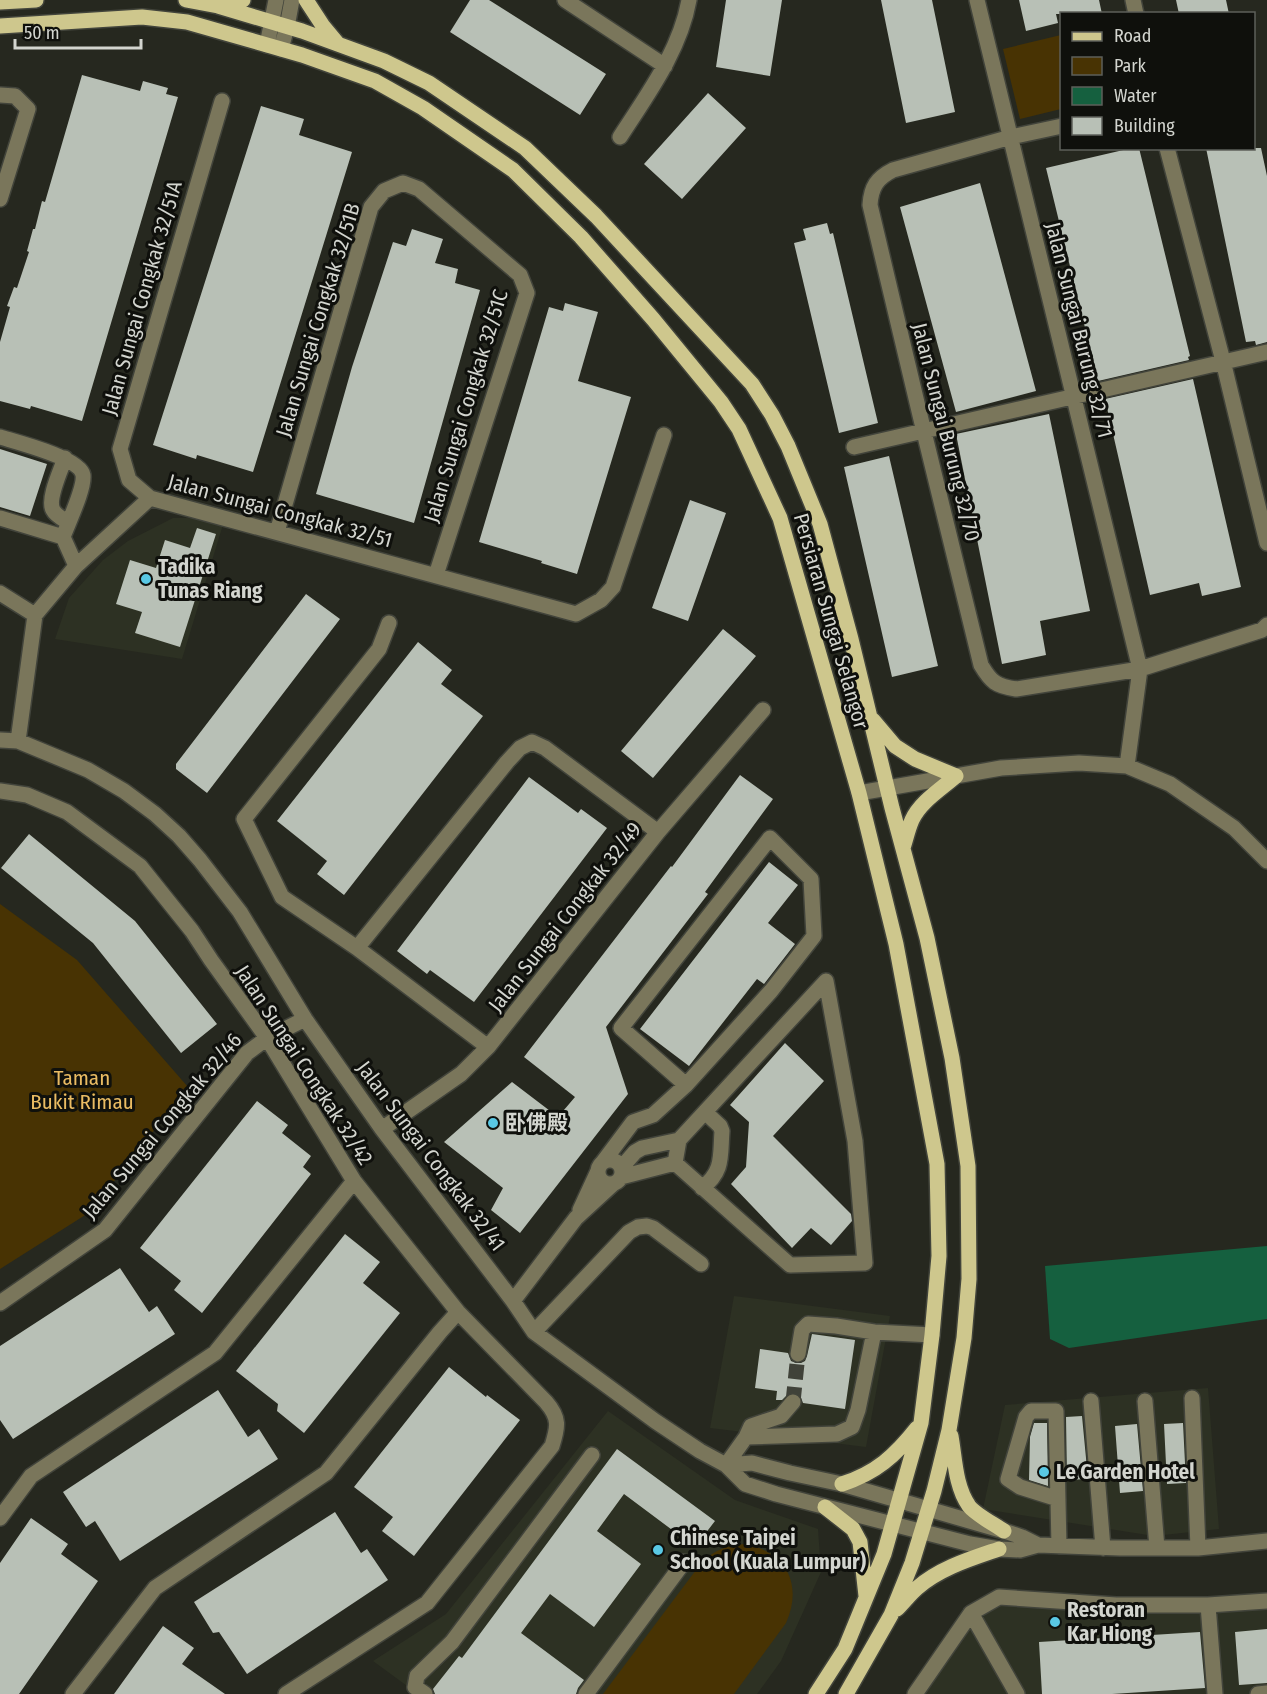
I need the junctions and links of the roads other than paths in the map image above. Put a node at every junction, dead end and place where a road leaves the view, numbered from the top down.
1 (36, 0) edge
2 (186, 0) edge
3 (243, 0) edge
4 (276, 0) edge
5 (292, 0) edge
6 (306, 0) edge
7 (566, 0) edge
8 (689, 0) edge
9 (977, 0) edge
10 (0, 2) edge
11 (218, 6) junction
12 (280, 25) junction
13 (0, 26) edge
14 (339, 45) junction
15 (274, 47) junction
16 (665, 66) junction
17 (0, 95) edge
18 (222, 101) dead end
19 (1060, 126) edge
20 (620, 137) dead end
21 (1011, 137) junction
22 (1168, 150) edge
23 (0, 199) edge
24 (472, 234) joint
25 (1267, 352) edge
26 (1223, 361) junction
27 (1074, 396) junction
28 (924, 432) junction
29 (664, 435) dead end
30 (0, 437) edge
31 (854, 447) dead end
32 (65, 458) junction
33 (150, 498) junction
34 (0, 518) edge
35 (66, 530) junction
36 (277, 532) junction
37 (1267, 543) edge
38 (76, 566) junction
39 (436, 575) junction
40 (0, 593) edge
41 (35, 615) junction
42 (389, 623) dead end
43 (1267, 625) edge
44 (1140, 669) junction
45 (763, 710) dead end
46 (870, 715) junction
47 (0, 740) edge
48 (18, 741) junction
49 (1127, 766) junction
50 (956, 776) junction
51 (886, 789) junction
52 (0, 791) edge
53 (859, 793) junction
54 (658, 832) junction
55 (903, 850) junction
56 (1267, 861) edge
57 (357, 948) junction
58 (305, 1019) junction
59 (267, 1038) junction
60 (488, 1047) junction
61 (686, 1085) junction
62 (705, 1112) junction
63 (633, 1122) junction
64 (382, 1129) junction
65 (679, 1140) junction
66 (675, 1163) junction
67 (600, 1167) junction
68 (619, 1173) junction
69 (354, 1181) junction
70 (702, 1188) junction
71 (576, 1218) junction
72 (701, 1264) dead end
73 (513, 1301) junction
74 (0, 1303) edge
75 (458, 1312) junction
76 (534, 1332) junction
77 (874, 1332) junction
78 (932, 1335) junction
79 (798, 1354) tunnel mouth
80 (1192, 1398) dead end
81 (1091, 1401) dead end
82 (1145, 1401) dead end
83 (793, 1402) dead end
84 (921, 1423) junction
85 (949, 1430) junction
86 (746, 1437) junction
87 (592, 1455) dead end
88 (726, 1465) junction
89 (842, 1484) junction
90 (1058, 1499) junction
91 (899, 1501) junction
92 (825, 1507) junction
93 (928, 1509) junction
94 (0, 1518) edge
95 (892, 1524) junction
96 (1004, 1531) junction
97 (922, 1532) junction
98 (1267, 1541) edge
99 (1038, 1545) junction
100 (1059, 1546) junction
101 (1103, 1548) junction
102 (1157, 1548) junction
103 (1198, 1548) junction
104 (999, 1550) junction
105 (684, 1562) dead end
106 (866, 1599) junction
107 (1267, 1601) edge
108 (1208, 1605) junction
109 (971, 1613) junction
110 (891, 1615) junction
111 (1267, 1693) edge
112 (73, 1694) edge
113 (286, 1694) edge
114 (425, 1694) edge
115 (586, 1694) edge
116 (816, 1694) edge
117 (846, 1694) edge
118 (915, 1694) edge
119 (1017, 1694) edge
120 (1215, 1694) edge
121 (1258, 1694) edge

1 - 10 main road
2 - 11 main road, Persiaran Sungai Selangor
3 - 11 main road
4 - 12 street
5 - 12 street
6 - 14 main road
7 - 16 street
8 - 16 street
9 - 21 street, Jalan Sungai Burung 32/71
11 - 12 main road, Persiaran Sungai Selangor
12 - 14 main road, Persiaran Sungai Selangor
12 - 15 street
13 - 15 main road, Persiaran Sungai Selangor
14 - 46 main road, Persiaran Sungai Selangor
15 - 53 main road, Persiaran Sungai Selangor
16 - 20 street
17 - 23 street
18 - 33 street, Jalan Sungai Congkak 32/51A
19 - 21 street
21 - 27 street, Jalan Sungai Burung 32/71
21 - 28 street, Jalan Sungai Burung 32/70
22 - 26 street
24 - 36 street, Jalan Sungai Congkak 32/51B
24 - 39 street, Jalan Sungai Congkak 32/51C
25 - 26 street
26 - 27 street
26 - 37 street
27 - 28 street
27 - 44 street, Jalan Sungai Burung 32/71
28 - 31 street
28 - 44 street, Jalan Sungai Burung 32/70
29 - 39 street, Jalan Sungai Congkak 32/51
30 - 32 street
32 - 35 street
32 - 35 street
33 - 36 street, Jalan Sungai Congkak 32/51
33 - 38 street, Jalan Sungai Congkak 32/51
34 - 35 street
35 - 38 street
36 - 39 street, Jalan Sungai Congkak 32/51
38 - 41 street, Jalan Sungai Congkak 32/51
40 - 41 street
41 - 48 street
42 - 57 street
43 - 44 street
44 - 49 street
45 - 54 street, Jalan Sungai Congkak 32/49
46 - 50 main road
46 - 51 main road, Persiaran Sungai Selangor
47 - 48 street, Jalan Sungai Congkak 32/41
48 - 58 street, Jalan Sungai Congkak 32/41
49 - 50 street
49 - 56 street
50 - 51 street
50 - 55 main road
51 - 53 street
51 - 55 main road, Persiaran Sungai Selangor
52 - 59 street, Jalan Sungai Congkak 32/42
53 - 78 main road, Persiaran Sungai Selangor
54 - 57 street
54 - 60 street, Jalan Sungai Congkak 32/49
55 - 85 main road, Persiaran Sungai Selangor
57 - 60 street
58 - 59 street, Jalan Sungai Congkak 32/46
58 - 64 street, Jalan Sungai Congkak 32/41
59 - 69 street, Jalan Sungai Congkak 32/42
59 - 74 street, Jalan Sungai Congkak 32/46
60 - 64 street, Jalan Sungai Congkak 32/49
61 - 61 street
61 - 63 street
62 - 65 street
62 - 70 street
62 - 70 street
63 - 67 street
63 - 68 street
64 - 73 street, Jalan Sungai Congkak 32/41
65 - 66 street
65 - 68 street
66 - 68 street
66 - 70 street
67 - 68 street
67 - 68 street
67 - 71 street
68 - 71 street
69 - 75 street, Jalan Sungai Congkak 32/42
69 - 94 street
71 - 73 street
72 - 76 street
73 - 76 street, Jalan Sungai Congkak 32/41
75 - 112 street
75 - 113 street, Jalan Sungai Congkak 32/42
76 - 88 street, Jalan Sungai Congkak 32/41
77 - 78 street
77 - 79 street
77 - 86 street
78 - 84 main road, Persiaran Sungai Selangor
80 - 103 street
81 - 101 street
82 - 102 street
83 - 86 street
84 - 89 main road
84 - 91 main road, Persiaran Sungai Selangor
85 - 93 main road, Persiaran Sungai Selangor
85 - 96 main road
86 - 88 street
87 - 114 street
88 - 89 street
88 - 92 street
89 - 91 street
90 - 90 street
90 - 100 street
91 - 93 street
91 - 95 main road, Persiaran Sungai Selangor
92 - 95 street
92 - 106 main road
93 - 96 street
93 - 97 main road, Persiaran Sungai Selangor
95 - 97 street
95 - 106 main road, Persiaran Sungai Selangor
96 - 99 street
97 - 104 street
97 - 110 main road, Persiaran Sungai Selangor
98 - 103 street
99 - 100 street
99 - 104 street
100 - 101 street
101 - 102 street
102 - 103 street
104 - 110 main road
105 - 115 street
106 - 116 main road, Persiaran Sungai Selangor
107 - 108 street
108 - 109 street
108 - 120 street
109 - 118 street
109 - 119 street
110 - 117 main road, Persiaran Sungai Selangor
111 - 121 street

